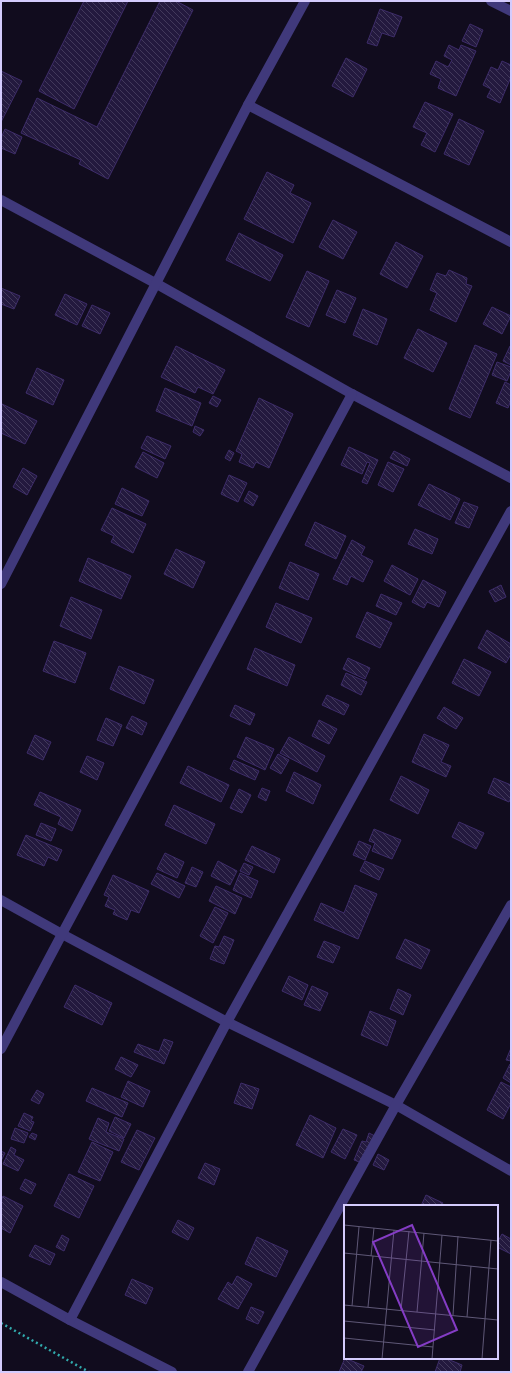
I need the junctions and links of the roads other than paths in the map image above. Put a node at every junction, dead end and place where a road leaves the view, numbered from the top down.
1 (305, 1) edge
2 (491, 1) edge
3 (511, 11) edge
4 (248, 104) junction
5 (1, 200) edge
6 (511, 242) edge
7 (156, 284) junction
8 (352, 394) junction
9 (511, 478) edge
10 (511, 511) edge
11 (1, 584) edge
12 (1, 900) edge
13 (511, 906) edge
14 (62, 934) junction
15 (227, 1022) junction
16 (1, 1049) edge
17 (396, 1106) junction
18 (511, 1171) edge
19 (1, 1282) edge
20 (70, 1320) junction
21 (172, 1372) edge
22 (248, 1372) edge

1 - 4 street
2 - 3 street
4 - 6 street
4 - 7 street
5 - 7 street
7 - 8 street
7 - 11 street
8 - 9 street
8 - 14 street
10 - 15 street
12 - 14 street
13 - 17 street
14 - 15 street
14 - 16 street
15 - 17 street
15 - 20 street
17 - 18 street
17 - 22 street
19 - 20 street
20 - 21 street

